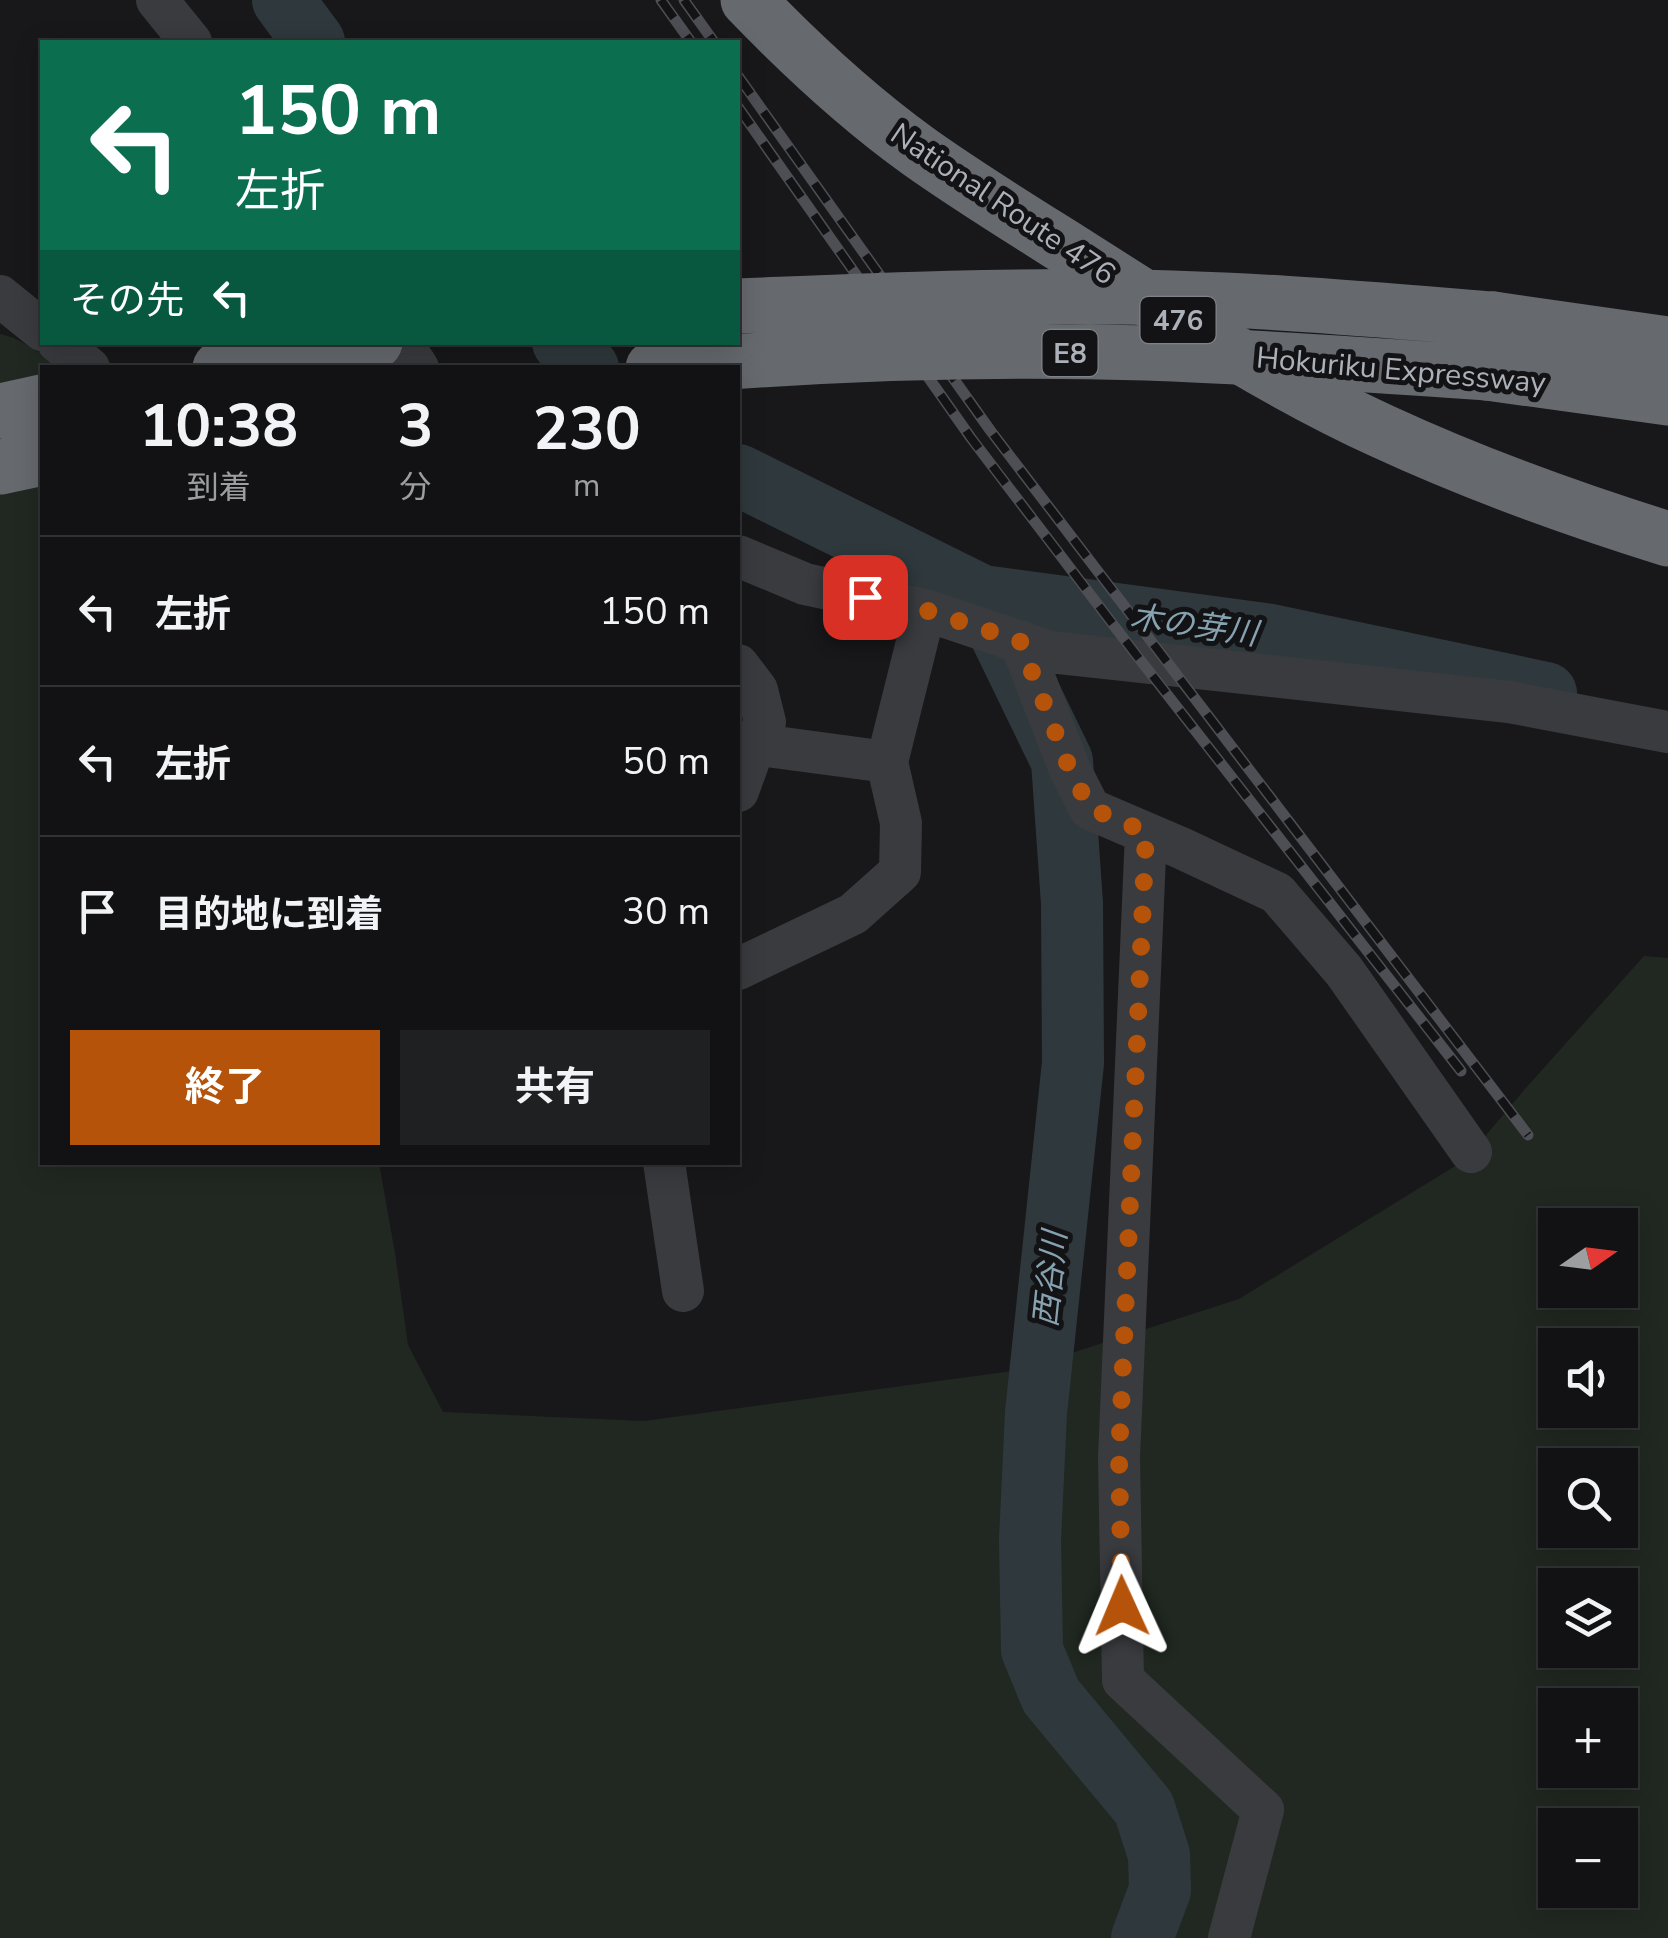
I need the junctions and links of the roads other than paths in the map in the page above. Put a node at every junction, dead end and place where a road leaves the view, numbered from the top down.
1 (157, 0) edge
2 (748, 0) edge
3 (188, 40) edge
4 (0, 296) edge
5 (740, 306) edge
6 (40, 328) edge
7 (1668, 344) edge
8 (62, 345) edge
9 (356, 345) edge
10 (85, 365) edge
11 (238, 365) edge
12 (689, 365) edge
13 (1668, 398) edge
14 (40, 458) edge
15 (0, 467) edge
16 (1668, 538) edge
17 (740, 557) edge
18 (925, 610) junction
19 (1020, 641) junction
20 (740, 668) edge
21 (1668, 732) edge
22 (746, 743) edge
23 (887, 762) junction
24 (740, 779) edge
25 (1146, 832) junction
26 (740, 969) edge
27 (1471, 1152) dead end
28 (664, 1165) edge
29 (684, 1291) dead end
30 (1229, 1938) edge

1 - 3 street
2 - 16 highway, National Route 476 / 476
4 - 6 street
5 - 7 highway, Hokuriku Expressway / E8, bridge
8 - 10 street
9 - 11 highway
12 - 13 highway, Hokuriku Expressway / E8, bridge
14 - 15 highway
17 - 18 street
18 - 19 street
18 - 23 street
19 - 21 street
19 - 25 street
20 - 22 street
22 - 23 street
22 - 24 street
23 - 26 street
25 - 27 street
25 - 30 street
28 - 29 street

